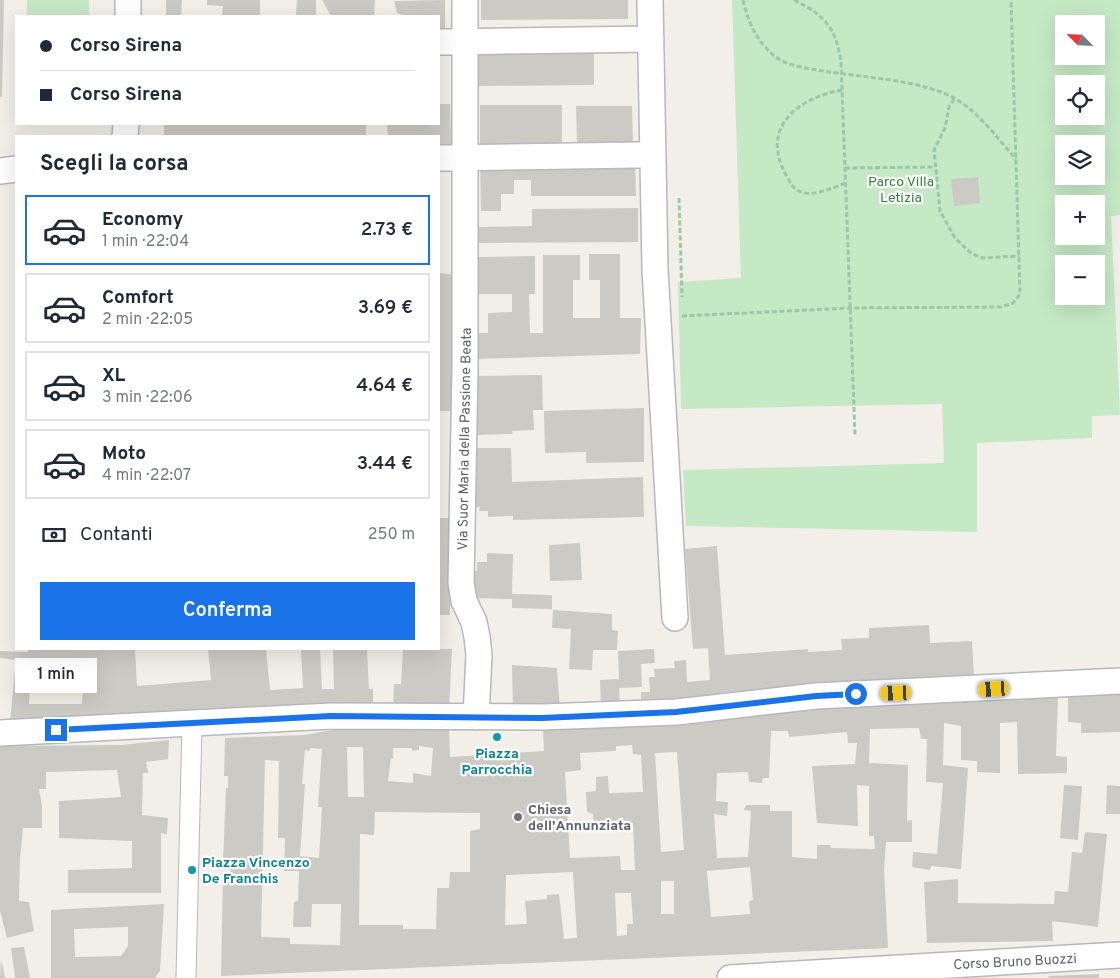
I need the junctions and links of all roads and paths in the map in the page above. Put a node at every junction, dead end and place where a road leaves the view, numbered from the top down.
1 (128, 0) edge
2 (465, 0) edge
3 (650, 0) edge
4 (743, 0) edge
5 (794, 0) edge
6 (1011, 0) edge
7 (128, 15) edge
8 (651, 38) junction
9 (440, 42) edge
10 (465, 42) junction
11 (841, 74) junction
12 (842, 90) junction
13 (954, 99) junction
14 (638, 155) dead end
15 (466, 157) junction
16 (440, 158) edge
17 (1016, 160) junction
18 (935, 167) junction
19 (845, 168) junction
20 (15, 169) edge
21 (0, 171) edge
22 (846, 183) junction
23 (679, 196) dead end
24 (1019, 256) junction
25 (682, 299) dead end
26 (682, 307) dead end
27 (850, 308) junction
28 (682, 316) junction
29 (682, 325) dead end
30 (855, 435) dead end
31 (675, 618) dead end
32 (1120, 682) edge
33 (476, 717) junction
34 (192, 724) junction
35 (0, 733) edge
36 (1120, 955) edge
37 (186, 978) edge
38 (730, 978) edge

1 - 7 street
2 - 10 street, Via Suor Maria della Passione Beata
3 - 8 street
4 - 11 path
5 - 11 path
6 - 17 path
8 - 10 street
8 - 31 street
9 - 10 street
10 - 15 street, Via Suor Maria della Passione Beata
11 - 12 path
11 - 13 path
12 - 19 path
12 - 22 path
13 - 17 path
13 - 18 path
14 - 15 street
15 - 16 street
15 - 33 street, Via Suor Maria della Passione Beata
17 - 24 path
18 - 19 path
18 - 24 path
19 - 22 path
20 - 21 street
22 - 27 path
23 - 25 path
24 - 27 path
26 - 28 path
27 - 28 path
27 - 30 path
28 - 29 path
32 - 33 street
33 - 34 street
34 - 35 street
34 - 37 street
36 - 38 street, Corso Bruno Buozzi

